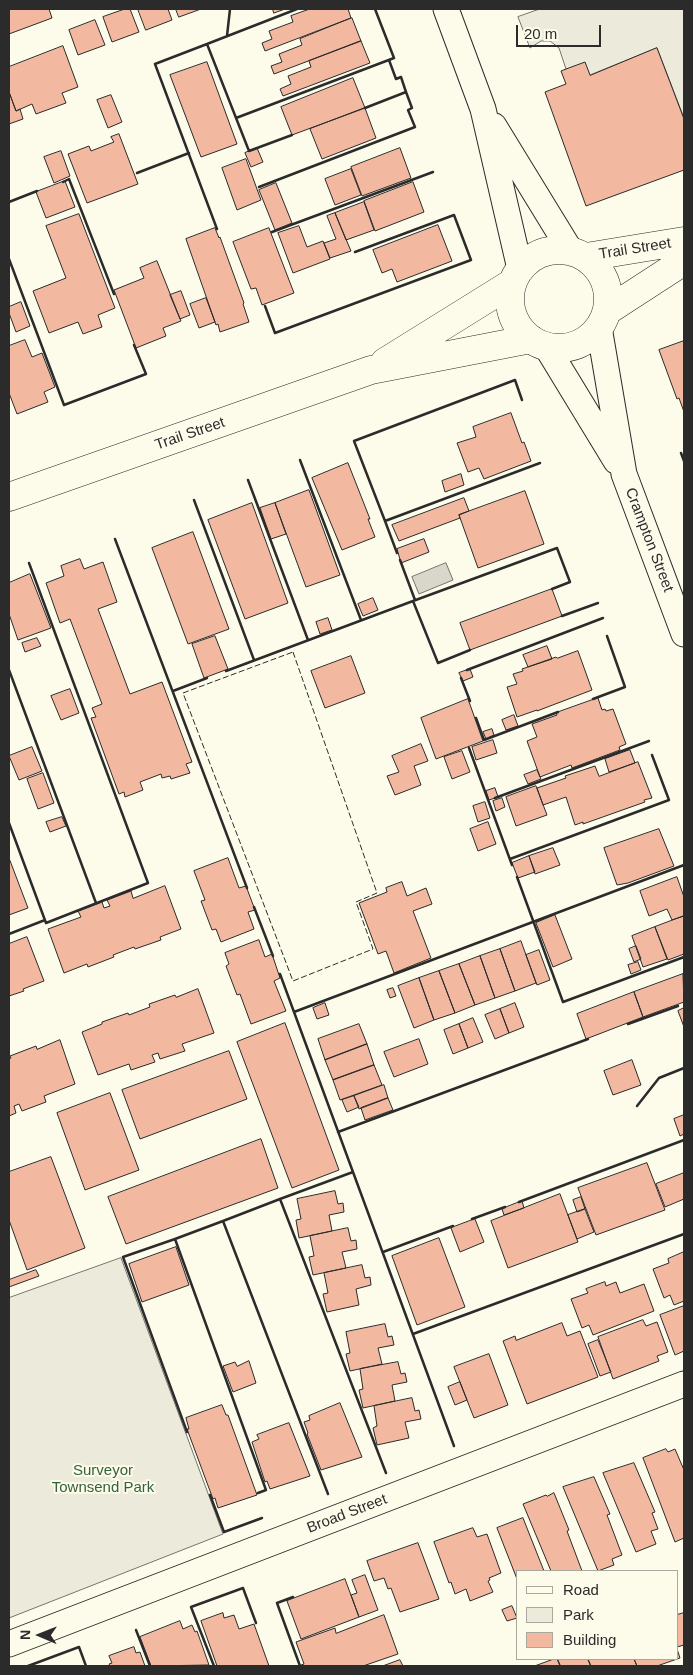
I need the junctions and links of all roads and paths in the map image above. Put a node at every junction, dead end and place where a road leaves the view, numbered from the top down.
1 (446, 9) edge
2 (483, 109) junction
3 (684, 241) edge
4 (578, 254) junction
5 (684, 262) edge
6 (516, 276) junction
7 (603, 319) junction
8 (538, 343) junction
9 (371, 370) junction
10 (624, 474) junction
11 (9, 498) edge
12 (684, 634) edge
13 (684, 1384) edge
14 (9, 1644) edge

1 - 2 street
2 - 4 street
2 - 6 street
3 - 4 street, Trail Street
4 - 6 street
4 - 7 street
5 - 7 street, Trail Street
6 - 8 street
6 - 9 street, Trail Street
7 - 8 street
7 - 10 street, Crampton Street
8 - 9 street, Trail Street
8 - 10 street, Crampton Street
9 - 11 street, Trail Street
10 - 12 street, Crampton Street
13 - 14 street, Broad Street

